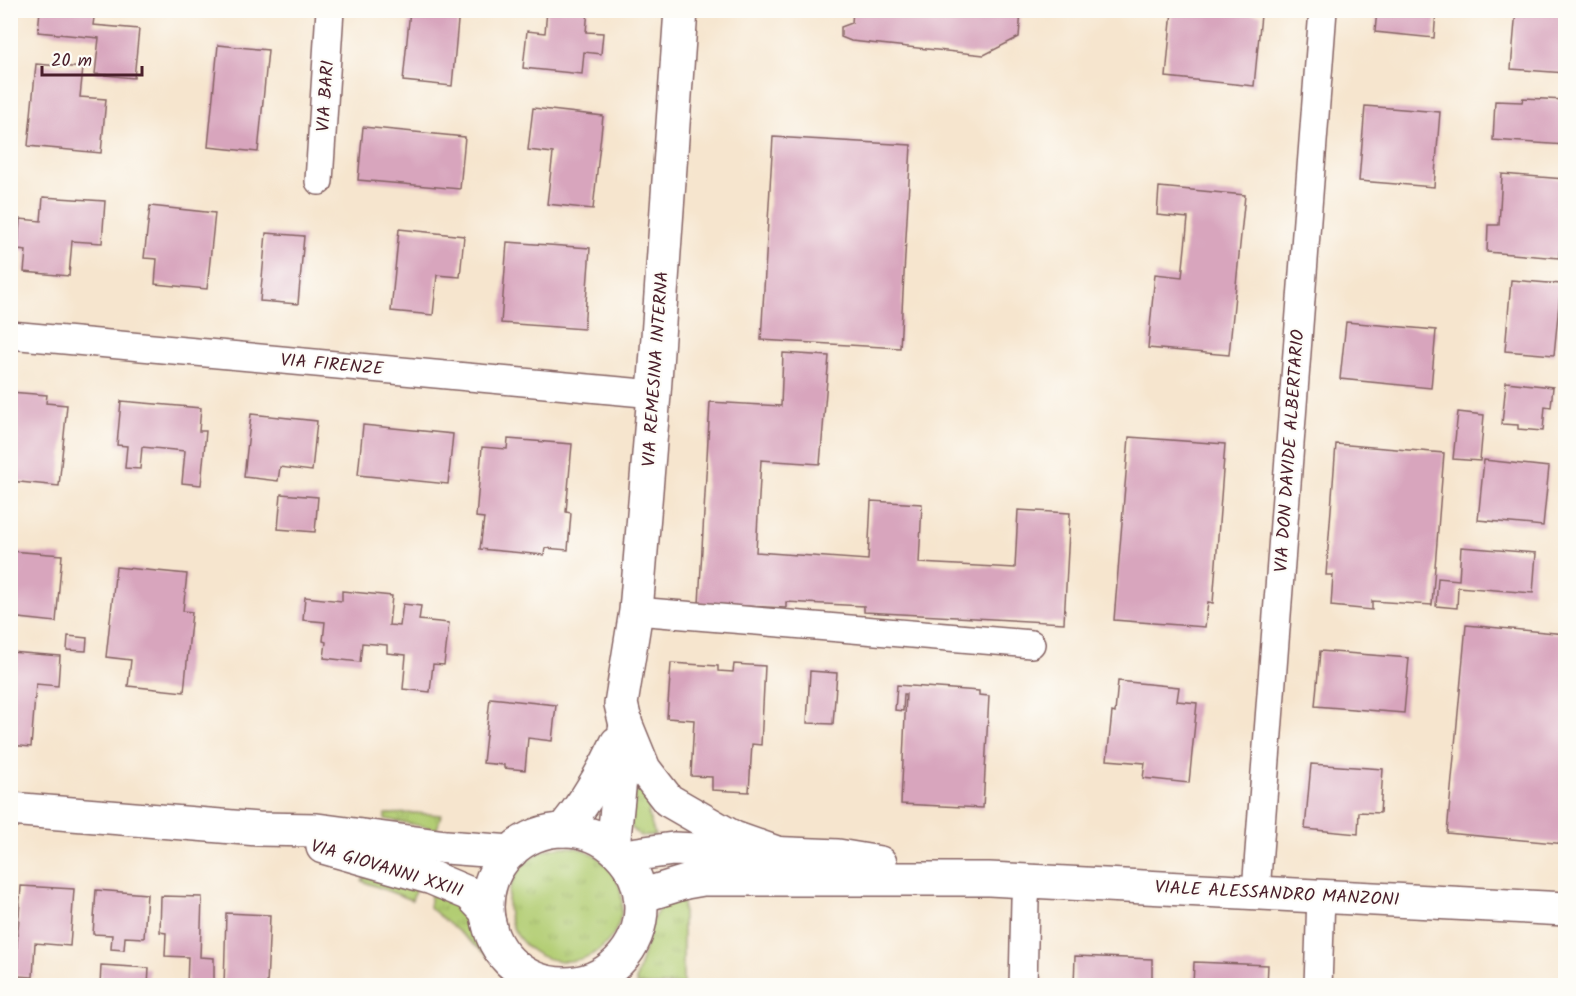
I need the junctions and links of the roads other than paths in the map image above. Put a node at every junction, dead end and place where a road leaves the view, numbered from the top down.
1 (330, 10) edge
2 (681, 10) edge
3 (1323, 10) edge
4 (319, 181) dead end
5 (10, 335) edge
6 (654, 394) junction
7 (636, 611) junction
8 (1031, 644) dead end
9 (626, 725) junction
10 (10, 809) edge
11 (258, 829) junction
12 (563, 830) junction
13 (510, 852) junction
14 (618, 852) junction
15 (774, 852) junction
16 (989, 879) junction
17 (1028, 882) junction
18 (1256, 891) junction
19 (1321, 895) junction
20 (641, 896) junction
21 (1566, 909) edge
22 (489, 923) junction
23 (624, 971) edge
24 (567, 985) edge
25 (1023, 986) edge
26 (1318, 986) edge

1 - 4 street, VIA BARI
2 - 6 street, VIA REMESINA INTERNA
3 - 18 street, VIA DON DAVIDE ALBERTARIO
5 - 6 street, VIA FIRENZE
6 - 7 street, VIA REMESINA INTERNA
7 - 8 street
7 - 9 street, VIA REMESINA INTERNA
9 - 12 street
9 - 14 street, VIA REMESINA INTERNA
9 - 15 street, VIA REMESINA INTERNA
10 - 11 street, VIA GIOVANNI XXIII
11 - 13 street, VIA GIOVANNI XXIII
11 - 22 street, VIA GIOVANNI XXIII
12 - 13 street
12 - 14 street
13 - 22 street
14 - 15 street, VIALE ALESSANDRO MANZONI
14 - 20 street
15 - 16 street, VIALE ALESSANDRO MANZONI
16 - 17 street, VIALE ALESSANDRO MANZONI
16 - 20 street, VIALE ALESSANDRO MANZONI
17 - 18 street, VIALE ALESSANDRO MANZONI
17 - 25 street
18 - 19 street, VIALE ALESSANDRO MANZONI
19 - 21 street, VIALE ALESSANDRO MANZONI
19 - 26 street
20 - 23 street
22 - 24 street
23 - 24 street

